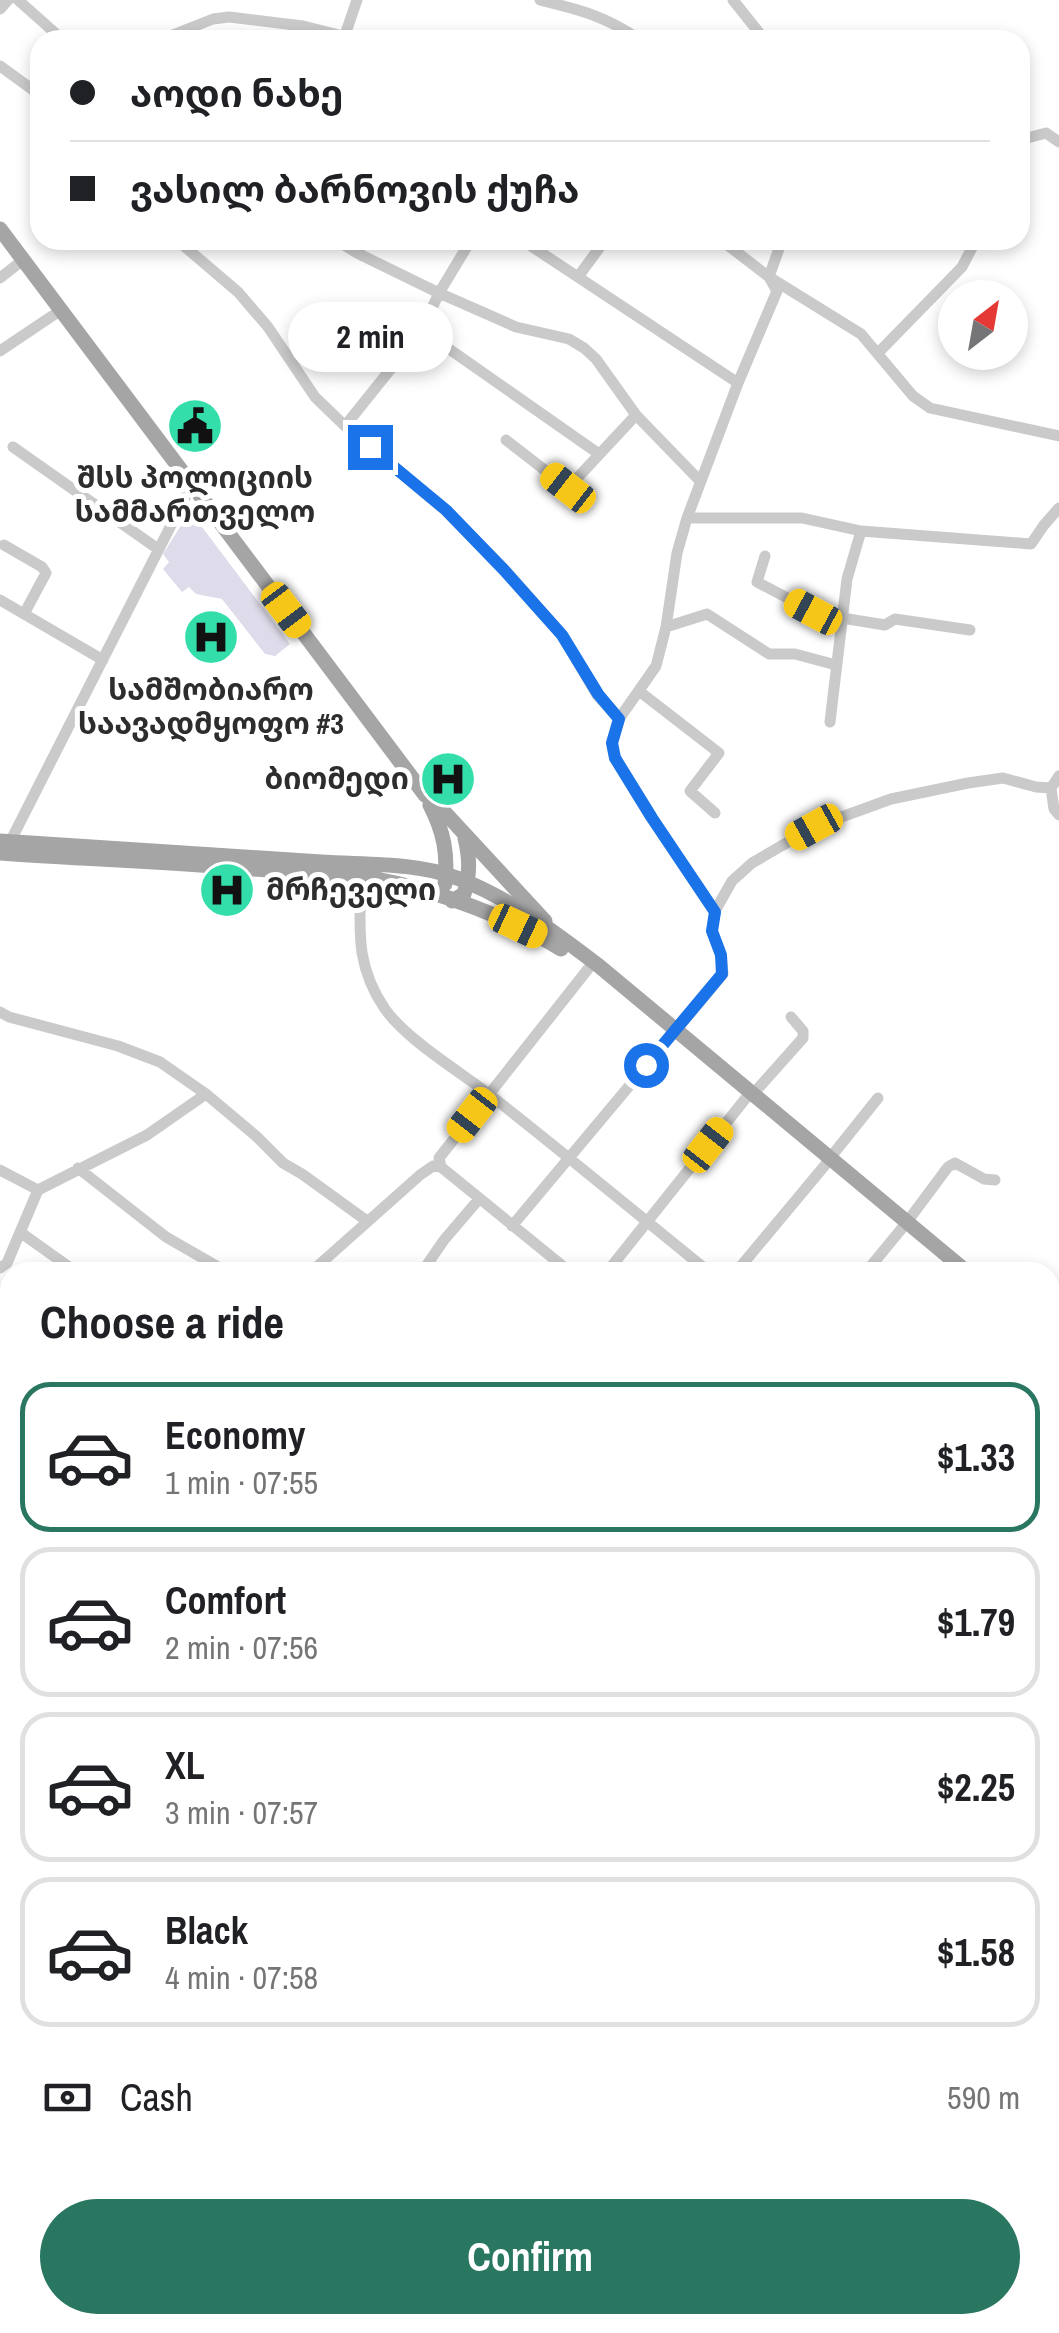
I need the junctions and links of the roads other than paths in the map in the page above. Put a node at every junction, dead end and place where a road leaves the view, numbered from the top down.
1 (8, 0) edge
2 (18, 0) edge
3 (357, 0) edge
4 (540, 0) edge
5 (733, 0) edge
6 (0, 9) edge
7 (750, 24) junction
8 (51, 30) edge
9 (187, 30) edge
10 (322, 30) edge
11 (347, 30) edge
12 (625, 30) edge
13 (751, 30) edge
14 (756, 30) edge
15 (0, 66) edge
16 (30, 88) edge
17 (1030, 138) edge
18 (1059, 142) edge
19 (0, 229) edge
20 (189, 250) edge
21 (352, 250) edge
22 (359, 250) edge
23 (465, 250) edge
24 (537, 250) edge
25 (598, 250) edge
26 (734, 250) edge
27 (778, 250) edge
28 (971, 250) edge
29 (357, 253) junction
30 (24, 260) junction
31 (769, 277) junction
32 (0, 278) edge
33 (578, 278) junction
34 (784, 291) junction
35 (438, 293) junction
36 (61, 310) junction
37 (422, 330) junction
38 (0, 351) edge
39 (878, 353) junction
40 (738, 383) junction
41 (636, 415) junction
42 (345, 426) junction
43 (1059, 436) edge
44 (506, 440) dead end
45 (13, 447) dead end
46 (599, 454) junction
47 (700, 480) junction
48 (192, 484) junction
49 (1059, 508) edge
50 (687, 518) junction
51 (861, 531) junction
52 (4, 544) dead end
53 (158, 549) junction
54 (765, 556) dead end
55 (0, 600) edge
56 (24, 614) junction
57 (842, 622) junction
58 (666, 628) junction
59 (970, 630) dead end
60 (102, 660) junction
61 (836, 665) junction
62 (639, 691) junction
63 (619, 719) junction
64 (830, 722) dead end
65 (1059, 776) edge
66 (1051, 788) junction
67 (425, 796) junction
68 (715, 812) dead end
69 (1059, 815) edge
70 (464, 836) junction
71 (3, 845) edge
72 (446, 874) junction
73 (361, 877) junction
74 (468, 882) junction
75 (452, 901) junction
76 (715, 912) junction
77 (558, 935) junction
78 (588, 969) junction
79 (0, 1012) edge
80 (792, 1017) dead end
81 (673, 1033) junction
82 (206, 1094) junction
83 (489, 1094) junction
84 (749, 1096) junction
85 (878, 1098) dead end
86 (569, 1158) junction
87 (828, 1161) junction
88 (440, 1167) junction
89 (78, 1168) junction
90 (0, 1170) edge
91 (995, 1180) dead end
92 (38, 1190) junction
93 (479, 1199) junction
94 (367, 1222) junction
95 (648, 1222) junction
96 (905, 1225) junction
97 (512, 1226) junction
98 (20, 1232) junction
99 (7, 1262) edge
100 (62, 1262) edge
101 (210, 1262) edge
102 (321, 1262) edge
103 (429, 1262) edge
104 (557, 1262) edge
105 (615, 1262) edge
106 (696, 1262) edge
107 (744, 1262) edge
108 (874, 1262) edge
109 (946, 1262) edge
110 (954, 1262) edge

1 - 6 street
2 - 8 street
3 - 11 street
4 - 12 street
5 - 7 street
7 - 13 street
7 - 14 street
9 - 10 street
15 - 16 street
17 - 18 street
19 - 30 main road
20 - 42 street
21 - 29 street
22 - 29 street
23 - 35 street
24 - 33 street
25 - 33 street
26 - 31 street
27 - 31 street
28 - 39 street
29 - 35 street
30 - 32 street
30 - 36 main road
31 - 34 street
33 - 40 street
34 - 39 street
34 - 40 street
35 - 37 street
35 - 41 street
36 - 38 street
36 - 48 main road
37 - 42 street
37 - 46 street
39 - 43 street
40 - 47 street
41 - 46 street
41 - 47 street
42 - 63 street
44 - 46 street
45 - 53 street
47 - 50 street
48 - 53 street
48 - 67 main road
49 - 51 street
50 - 51 street
50 - 58 street
51 - 57 street
52 - 56 street
53 - 60 street
54 - 57 street
55 - 56 street
56 - 60 street
57 - 59 street
57 - 61 street
58 - 61 street
58 - 62 street
60 - 71 street
61 - 64 street
62 - 63 street
62 - 68 street
63 - 76 street
65 - 66 street
66 - 69 street
66 - 76 street
67 - 70 main road
67 - 72 main road
70 - 74 main road
70 - 77 main road
71 - 72 main road
71 - 73 main road
72 - 74 main road
72 - 75 main road
73 - 75 main road
73 - 83 street
74 - 75 main road
74 - 77 main road
75 - 78 main road
76 - 81 street
77 - 81 main road
78 - 81 main road
78 - 83 street
79 - 82 street
80 - 84 street
81 - 84 main road
81 - 86 street
82 - 89 street
82 - 94 street
83 - 86 street
83 - 88 street
84 - 87 main road
84 - 95 street
85 - 87 street
86 - 95 street
86 - 97 street
87 - 96 main road
87 - 107 street
88 - 93 street
88 - 94 street
89 - 92 street
89 - 101 street
90 - 92 street
91 - 96 street
92 - 98 street
93 - 97 street
93 - 103 street
94 - 102 street
95 - 105 street
95 - 106 street
96 - 108 street
96 - 109 main road
96 - 110 main road
97 - 104 street
98 - 99 street
98 - 100 street

